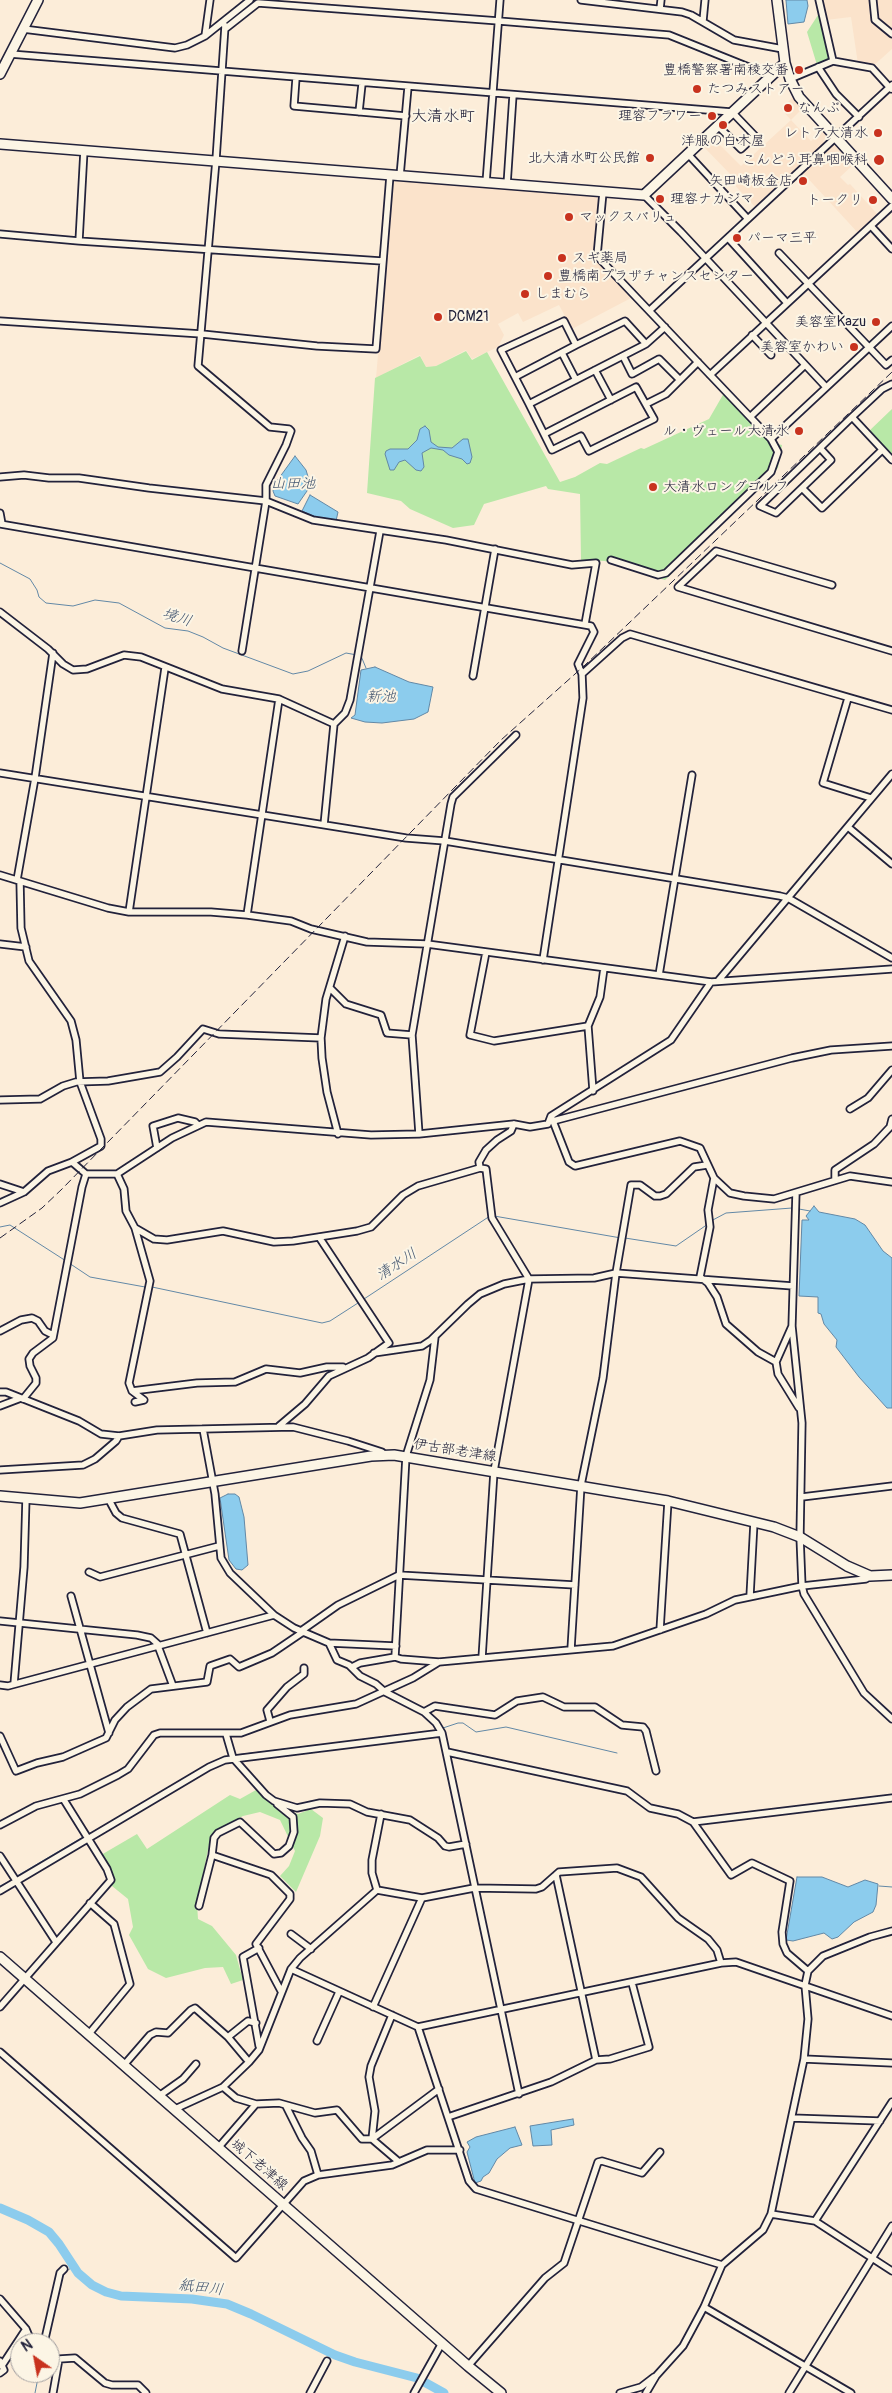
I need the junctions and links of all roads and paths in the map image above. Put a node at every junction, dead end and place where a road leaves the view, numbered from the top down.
1 (38, 0) edge
2 (210, 0) edge
3 (250, 0) edge
4 (500, 0) edge
5 (581, 0) edge
6 (661, 0) edge
7 (705, 0) edge
8 (777, 0) edge
9 (819, 0) edge
10 (873, 0) edge
11 (660, 9) junction
12 (499, 21) junction
13 (703, 21) junction
14 (224, 26) junction
15 (23, 29) junction
16 (892, 34) edge
17 (205, 36) junction
18 (783, 49) junction
19 (10, 54) junction
20 (833, 61) junction
21 (785, 63) junction
22 (818, 67) junction
23 (221, 72) junction
24 (0, 74) edge
25 (771, 76) junction
26 (296, 78) junction
27 (790, 79) junction
28 (362, 84) junction
29 (408, 87) junction
30 (891, 88) edge
31 (494, 93) junction
32 (513, 95) junction
33 (359, 112) junction
34 (732, 112) junction
35 (406, 116) junction
36 (859, 117) junction
37 (717, 125) junction
38 (835, 139) junction
39 (0, 144) edge
40 (84, 150) junction
41 (687, 153) junction
42 (216, 160) junction
43 (390, 175) junction
44 (400, 176) junction
45 (486, 183) junction
46 (507, 185) junction
47 (603, 192) junction
48 (644, 195) junction
49 (892, 199) edge
50 (892, 206) edge
51 (748, 219) junction
52 (871, 226) junction
53 (0, 234) edge
54 (728, 238) junction
55 (79, 241) junction
56 (209, 248) junction
57 (892, 249) edge
58 (779, 252) dead end
59 (706, 258) junction
60 (382, 260) junction
61 (808, 284) junction
62 (787, 303) junction
63 (650, 310) junction
64 (0, 321) edge
65 (766, 323) junction
66 (892, 326) edge
67 (665, 327) junction
68 (202, 334) junction
69 (752, 335) junction
70 (646, 344) junction
71 (576, 345) junction
72 (869, 348) junction
73 (562, 353) junction
74 (771, 355) dead end
75 (623, 356) junction
76 (892, 360) edge
77 (698, 362) junction
78 (805, 365) junction
79 (595, 370) junction
80 (710, 375) junction
81 (515, 377) junction
82 (576, 380) junction
83 (680, 380) junction
84 (892, 384) edge
85 (826, 387) junction
86 (611, 400) junction
87 (529, 404) junction
88 (646, 404) junction
89 (750, 417) junction
90 (852, 417) junction
91 (544, 434) junction
92 (771, 439) junction
93 (820, 448) junction
94 (882, 450) junction
95 (892, 460) edge
96 (0, 477) edge
97 (802, 488) junction
98 (266, 501) junction
99 (0, 513) edge
100 (1, 524) edge
101 (380, 531) junction
102 (495, 550) junction
103 (611, 560) dead end
104 (256, 568) junction
105 (832, 585) dead end
106 (370, 588) junction
107 (485, 607) junction
108 (0, 612) edge
109 (585, 624) junction
110 (242, 651) dead end
111 (892, 651) edge
112 (53, 653) junction
113 (165, 668) junction
114 (582, 674) junction
115 (473, 676) dead end
116 (848, 698) junction
117 (279, 699) junction
118 (892, 710) edge
119 (334, 724) junction
120 (516, 735) dead end
121 (0, 773) edge
122 (892, 774) edge
123 (692, 775) dead end
124 (35, 778) junction
125 (147, 796) junction
126 (871, 798) junction
127 (262, 815) junction
128 (324, 825) junction
129 (848, 827) junction
130 (445, 840) junction
131 (560, 859) junction
132 (892, 864) edge
133 (0, 875) edge
134 (674, 878) junction
135 (18, 880) junction
136 (788, 898) junction
137 (129, 912) junction
138 (247, 915) junction
139 (345, 936) junction
140 (0, 944) edge
141 (427, 944) junction
142 (26, 947) junction
143 (486, 952) junction
144 (892, 958) edge
145 (543, 960) junction
146 (604, 968) junction
147 (892, 969) edge
148 (659, 975) junction
149 (715, 982) junction
150 (330, 988) junction
151 (588, 1026) junction
152 (412, 1035) junction
153 (321, 1038) junction
154 (892, 1046) edge
155 (892, 1070) edge
156 (80, 1082) junction
157 (593, 1091) junction
158 (0, 1100) edge
159 (850, 1110) dead end
160 (892, 1118) edge
161 (552, 1119) junction
162 (198, 1124) junction
163 (514, 1124) junction
164 (338, 1134) junction
165 (419, 1134) junction
166 (157, 1148) junction
167 (72, 1162) junction
168 (707, 1165) junction
169 (480, 1168) junction
170 (86, 1174) junction
171 (117, 1174) junction
172 (714, 1178) junction
173 (835, 1180) junction
174 (892, 1182) edge
175 (0, 1184) edge
176 (24, 1192) junction
177 (796, 1193) junction
178 (0, 1203) edge
179 (135, 1228) junction
180 (319, 1237) junction
181 (616, 1273) junction
182 (700, 1278) junction
183 (529, 1279) junction
184 (793, 1286) junction
185 (792, 1326) junction
186 (0, 1331) edge
187 (53, 1335) junction
188 (435, 1337) junction
189 (374, 1353) junction
190 (776, 1362) junction
191 (345, 1367) junction
192 (132, 1391) junction
193 (0, 1392) edge
194 (22, 1398) junction
195 (136, 1402) dead end
196 (0, 1406) edge
197 (799, 1408) junction
198 (279, 1426) junction
199 (203, 1429) junction
200 (119, 1436) junction
201 (394, 1454) junction
202 (406, 1456) junction
203 (0, 1470) edge
204 (494, 1471) junction
205 (213, 1483) junction
206 (581, 1485) junction
207 (892, 1486) edge
208 (0, 1496) edge
209 (802, 1497) junction
210 (26, 1498) junction
211 (109, 1500) junction
212 (668, 1501) junction
213 (754, 1522) junction
214 (800, 1537) junction
215 (219, 1546) junction
216 (187, 1554) junction
217 (89, 1572) dead end
218 (892, 1575) edge
219 (399, 1576) junction
220 (870, 1576) junction
221 (487, 1580) junction
222 (575, 1586) junction
223 (802, 1586) junction
224 (72, 1596) dead end
225 (750, 1596) junction
226 (274, 1615) junction
227 (0, 1621) edge
228 (19, 1623) junction
229 (81, 1629) junction
230 (660, 1630) junction
231 (302, 1631) junction
232 (207, 1633) junction
233 (329, 1643) junction
234 (159, 1646) junction
235 (396, 1646) junction
236 (571, 1649) junction
237 (395, 1657) junction
238 (482, 1658) junction
239 (439, 1662) junction
240 (90, 1664) junction
241 (352, 1667) junction
242 (304, 1668) dead end
243 (14, 1684) junction
244 (0, 1685) edge
245 (173, 1686) junction
246 (385, 1692) junction
247 (424, 1712) junction
248 (892, 1718) edge
249 (270, 1721) junction
250 (109, 1733) junction
251 (226, 1734) junction
252 (442, 1734) junction
253 (0, 1736) edge
254 (447, 1752) junction
255 (232, 1758) junction
256 (656, 1771) dead end
257 (892, 1798) edge
258 (64, 1800) junction
259 (274, 1801) junction
260 (381, 1814) junction
261 (693, 1822) junction
262 (0, 1825) edge
263 (88, 1838) junction
264 (466, 1844) junction
265 (212, 1855) junction
266 (0, 1856) edge
267 (556, 1874) junction
268 (16, 1881) junction
269 (474, 1888) junction
270 (377, 1890) junction
271 (0, 1891) edge
272 (422, 1898) junction
273 (90, 1903) junction
274 (199, 1906) dead end
275 (892, 1931) edge
276 (291, 1934) dead end
277 (56, 1942) junction
278 (259, 1948) junction
279 (311, 1948) junction
280 (0, 1957) edge
281 (721, 1963) junction
282 (291, 1969) junction
283 (808, 1972) junction
284 (25, 1979) junction
285 (632, 1983) junction
286 (805, 1985) junction
287 (281, 1991) junction
288 (339, 1992) junction
289 (582, 1993) junction
290 (0, 2007) edge
291 (373, 2007) junction
292 (500, 2011) junction
293 (392, 2015) junction
294 (892, 2016) edge
295 (256, 2023) junction
296 (418, 2027) junction
297 (88, 2034) junction
298 (228, 2037) junction
299 (317, 2041) dead end
300 (259, 2050) junction
301 (0, 2052) edge
302 (804, 2059) junction
303 (596, 2060) junction
304 (249, 2062) junction
305 (892, 2063) edge
306 (196, 2064) dead end
307 (124, 2065) junction
308 (223, 2086) junction
309 (439, 2089) junction
310 (519, 2094) junction
311 (159, 2096) junction
312 (892, 2102) edge
313 (256, 2104) junction
314 (286, 2106) junction
315 (175, 2109) junction
316 (886, 2111) junction
317 (892, 2115) edge
318 (448, 2117) junction
319 (792, 2118) junction
320 (880, 2121) junction
321 (372, 2139) junction
322 (218, 2148) junction
323 (460, 2150) junction
324 (660, 2152) dead end
325 (399, 2162) junction
326 (318, 2175) junction
327 (284, 2205) junction
328 (771, 2214) junction
329 (578, 2220) junction
330 (816, 2221) junction
331 (892, 2226) edge
332 (871, 2258) junction
333 (722, 2265) junction
334 (64, 2269) dead end
335 (892, 2271) edge
336 (0, 2299) edge
337 (704, 2307) junction
338 (26, 2329) junction
339 (28, 2333) edge
340 (46, 2333) edge
341 (442, 2343) junction
342 (60, 2359) edge
343 (327, 2361) dead end
344 (1, 2362) edge
345 (804, 2365) junction
346 (468, 2366) junction
347 (0, 2373) edge
348 (656, 2376) junction
349 (415, 2391) edge
350 (146, 2393) edge
351 (310, 2393) edge
352 (501, 2393) edge
353 (620, 2393) edge
354 (646, 2393) edge
355 (789, 2393) edge
356 (851, 2393) edge

1 - 15 main road
2 - 17 street
3 - 14 street
4 - 12 street
5 - 11 street
6 - 11 street
7 - 13 street
8 - 18 main road
9 - 20 street
10 - 16 street
11 - 13 street
12 - 14 street
12 - 25 street
12 - 31 street
13 - 18 street
14 - 17 street
14 - 23 street
15 - 17 street
15 - 19 main road
18 - 21 main road
19 - 23 street
19 - 24 main road
20 - 22 street
20 - 30 street
21 - 25 main road
21 - 27 main road
22 - 27 street
22 - 36 street
23 - 26 street
23 - 42 street
25 - 34 main road
26 - 28 street
26 - 33 street
27 - 38 main road
28 - 29 street
28 - 33 street
29 - 31 street
29 - 35 street
30 - 36 street
31 - 32 street
31 - 45 street
32 - 34 street
32 - 46 street
33 - 35 street
34 - 37 main road
34 - 37 street
35 - 44 street
36 - 38 street
37 - 41 main road
38 - 49 main road
38 - 51 street
39 - 40 main road
40 - 42 main road
40 - 55 street
41 - 48 main road
41 - 51 street
42 - 43 main road
42 - 56 street
43 - 44 main road
43 - 60 street
44 - 45 main road
45 - 46 main road
46 - 47 main road
47 - 48 main road
47 - 63 street
48 - 59 street
50 - 52 street
51 - 54 street
52 - 57 street
52 - 61 street
53 - 55 street
54 - 59 street
54 - 62 street
55 - 56 street
56 - 60 street
56 - 68 street
58 - 61 street
59 - 63 street
59 - 65 street
60 - 68 street
61 - 62 street
61 - 72 street
62 - 65 street
63 - 67 street
64 - 68 street
65 - 69 street
65 - 78 street
66 - 72 street
67 - 70 street
67 - 77 street
68 - 98 street
69 - 74 street
69 - 80 street
70 - 71 street
70 - 75 street
71 - 73 street
71 - 81 street
72 - 76 street
72 - 85 street
73 - 81 street
73 - 82 street
75 - 79 street
75 - 83 street
77 - 80 street
77 - 83 street
78 - 85 street
78 - 89 street
79 - 82 street
79 - 86 street
80 - 89 street
81 - 87 street
82 - 87 street
83 - 88 street
84 - 90 street
85 - 92 street
86 - 88 street
86 - 91 street
87 - 91 street
88 - 91 street
89 - 92 street
90 - 93 street
90 - 94 street
92 - 103 street
93 - 97 street
93 - 97 street
94 - 95 street
94 - 97 street
96 - 98 street
98 - 101 street
98 - 104 street
99 - 100 street
100 - 104 street
101 - 102 street
101 - 106 street
102 - 107 street
102 - 109 street
104 - 106 street
104 - 110 street
105 - 111 street
106 - 107 street
106 - 119 street
107 - 109 street
107 - 115 street
108 - 112 street
109 - 114 street
112 - 113 street
112 - 124 street
113 - 117 street
113 - 125 street
114 - 116 street
114 - 131 street
116 - 118 street
116 - 126 street
117 - 119 street
117 - 127 street
119 - 128 street
120 - 130 street
121 - 124 street
122 - 126 street
123 - 134 street
124 - 125 street
124 - 135 street
125 - 127 street
125 - 137 street
126 - 129 street
127 - 128 street
127 - 138 street
128 - 130 street
129 - 132 street
129 - 136 street
130 - 131 street
130 - 141 street
131 - 134 street
131 - 145 street
133 - 135 street
134 - 136 street
134 - 148 street
135 - 137 street
135 - 142 street
136 - 144 street
136 - 149 street
137 - 138 street
138 - 139 street
139 - 141 street
139 - 150 street
140 - 142 street
141 - 143 street
141 - 152 street
142 - 156 street
143 - 145 street
143 - 151 street
145 - 146 street
146 - 148 street
146 - 151 street
147 - 149 street
148 - 149 street
149 - 157 street
150 - 152 street
150 - 153 street
151 - 157 street
152 - 165 street
153 - 156 street
153 - 164 street
154 - 161 street
155 - 159 street
156 - 158 street
156 - 167 street
157 - 161 street
160 - 173 street
161 - 163 street
161 - 168 street
162 - 164 street
162 - 166 street
162 - 166 street
163 - 165 street
163 - 169 street
164 - 165 street
166 - 171 street
167 - 170 street
167 - 176 street
168 - 172 street
168 - 181 street
169 - 180 street
169 - 183 street
170 - 171 street
170 - 187 street
171 - 179 street
172 - 177 street
172 - 182 street
173 - 174 street
173 - 177 street
175 - 176 street
176 - 178 street
177 - 184 street
179 - 180 street
179 - 192 street
180 - 189 street
181 - 182 street
181 - 183 street
181 - 206 street
182 - 184 street
182 - 190 street
183 - 188 street
183 - 204 street
184 - 185 street
185 - 190 street
185 - 197 street
186 - 187 street
187 - 194 street
188 - 189 street
188 - 202 street
189 - 191 street
190 - 197 street
191 - 192 street
191 - 198 street
192 - 195 street
193 - 194 street
194 - 196 street
194 - 200 street
197 - 209 street
198 - 199 street
198 - 201 street
199 - 200 street
199 - 205 street
200 - 203 street
201 - 202 main road, 伊古部老津線
201 - 205 main road, 伊古部老津線
202 - 204 main road, 伊古部老津線
202 - 219 street
204 - 206 main road, 伊古部老津線
204 - 221 street
205 - 211 main road, 伊古部老津線
205 - 215 street
206 - 212 main road, 伊古部老津線
206 - 222 street
207 - 209 street
208 - 210 main road, 伊古部老津線
209 - 214 street
210 - 211 main road, 伊古部老津線
210 - 228 street
211 - 216 street
212 - 213 main road, 伊古部老津線
212 - 230 street
213 - 214 main road, 伊古部老津線
213 - 225 street
214 - 220 main road, 伊古部老津線
214 - 223 street
215 - 216 street
215 - 226 street
216 - 217 street
216 - 232 street
218 - 220 main road, 伊古部老津線
219 - 221 street
219 - 231 street
219 - 235 street
220 - 223 street
221 - 222 street
221 - 238 street
222 - 236 street
223 - 225 street
223 - 248 street
224 - 229 street
225 - 230 street
226 - 231 street
226 - 232 street
227 - 228 street
228 - 229 street
228 - 243 street
229 - 234 street
229 - 240 street
230 - 236 street
231 - 233 street
231 - 245 street
232 - 234 street
233 - 235 street
233 - 241 street
234 - 240 street
234 - 245 street
235 - 237 street
236 - 238 street
237 - 239 street
237 - 241 street
238 - 239 street
239 - 246 street
240 - 243 street
240 - 250 street
241 - 246 street
242 - 249 street
243 - 244 street
245 - 250 street
246 - 247 street
246 - 249 street
247 - 252 street
247 - 256 street
249 - 251 street
250 - 253 street
251 - 255 street
251 - 258 street
252 - 254 street
252 - 255 street
254 - 261 street
254 - 264 street
255 - 259 street
255 - 263 street
257 - 261 street
258 - 262 street
258 - 263 street
259 - 260 street
259 - 265 street
260 - 264 street
260 - 270 street
261 - 283 street
263 - 268 street
263 - 273 street
264 - 269 street
265 - 274 street
265 - 278 street
266 - 268 street
267 - 269 street
267 - 281 street
267 - 289 street
268 - 271 street
268 - 277 street
269 - 272 street
269 - 292 street
270 - 272 street
270 - 279 street
272 - 291 street
273 - 277 street
273 - 297 street
275 - 283 street
276 - 279 street
277 - 284 street
278 - 287 street
278 - 295 street
279 - 282 street
280 - 284 main road, 城下老津線
281 - 285 street
281 - 286 street
282 - 287 street
282 - 288 street
283 - 286 street
284 - 290 street
284 - 297 main road, 城下老津線
285 - 289 street
285 - 303 street
286 - 294 street
286 - 302 street
287 - 300 street
288 - 291 street
288 - 299 street
289 - 292 street
289 - 303 street
291 - 293 street
292 - 296 street
292 - 310 street
293 - 296 street
293 - 321 street
295 - 298 street
295 - 300 street
296 - 309 street
297 - 307 main road, 城下老津線
298 - 304 street
298 - 307 street
300 - 304 street
301 - 327 street
302 - 305 street
302 - 319 street
303 - 310 street
304 - 308 street
306 - 311 street
307 - 311 main road, 城下老津線
308 - 313 street
308 - 315 street
309 - 318 street
309 - 321 street
310 - 318 street
311 - 315 main road, 城下老津線
312 - 316 street
313 - 314 street
313 - 322 street
314 - 321 street
314 - 326 street
315 - 322 main road, 城下老津線
316 - 317 street
316 - 320 street
318 - 323 street
319 - 320 street
319 - 328 street
320 - 330 street
321 - 325 street
322 - 327 main road, 城下老津線
323 - 325 street
323 - 329 street
324 - 329 street
325 - 326 street
326 - 327 street
327 - 341 main road, 城下老津線
328 - 330 street
328 - 333 street
329 - 333 street
329 - 346 street
330 - 332 street
331 - 332 street
332 - 335 street
332 - 345 street
333 - 337 street
334 - 340 street
336 - 338 street
337 - 345 street
337 - 348 street
338 - 339 street
338 - 344 street
341 - 346 main road, 城下老津線
341 - 349 street
342 - 350 street
343 - 351 street
344 - 347 street
345 - 355 street
345 - 356 street
346 - 352 main road, 城下老津線
348 - 353 street
348 - 354 street

